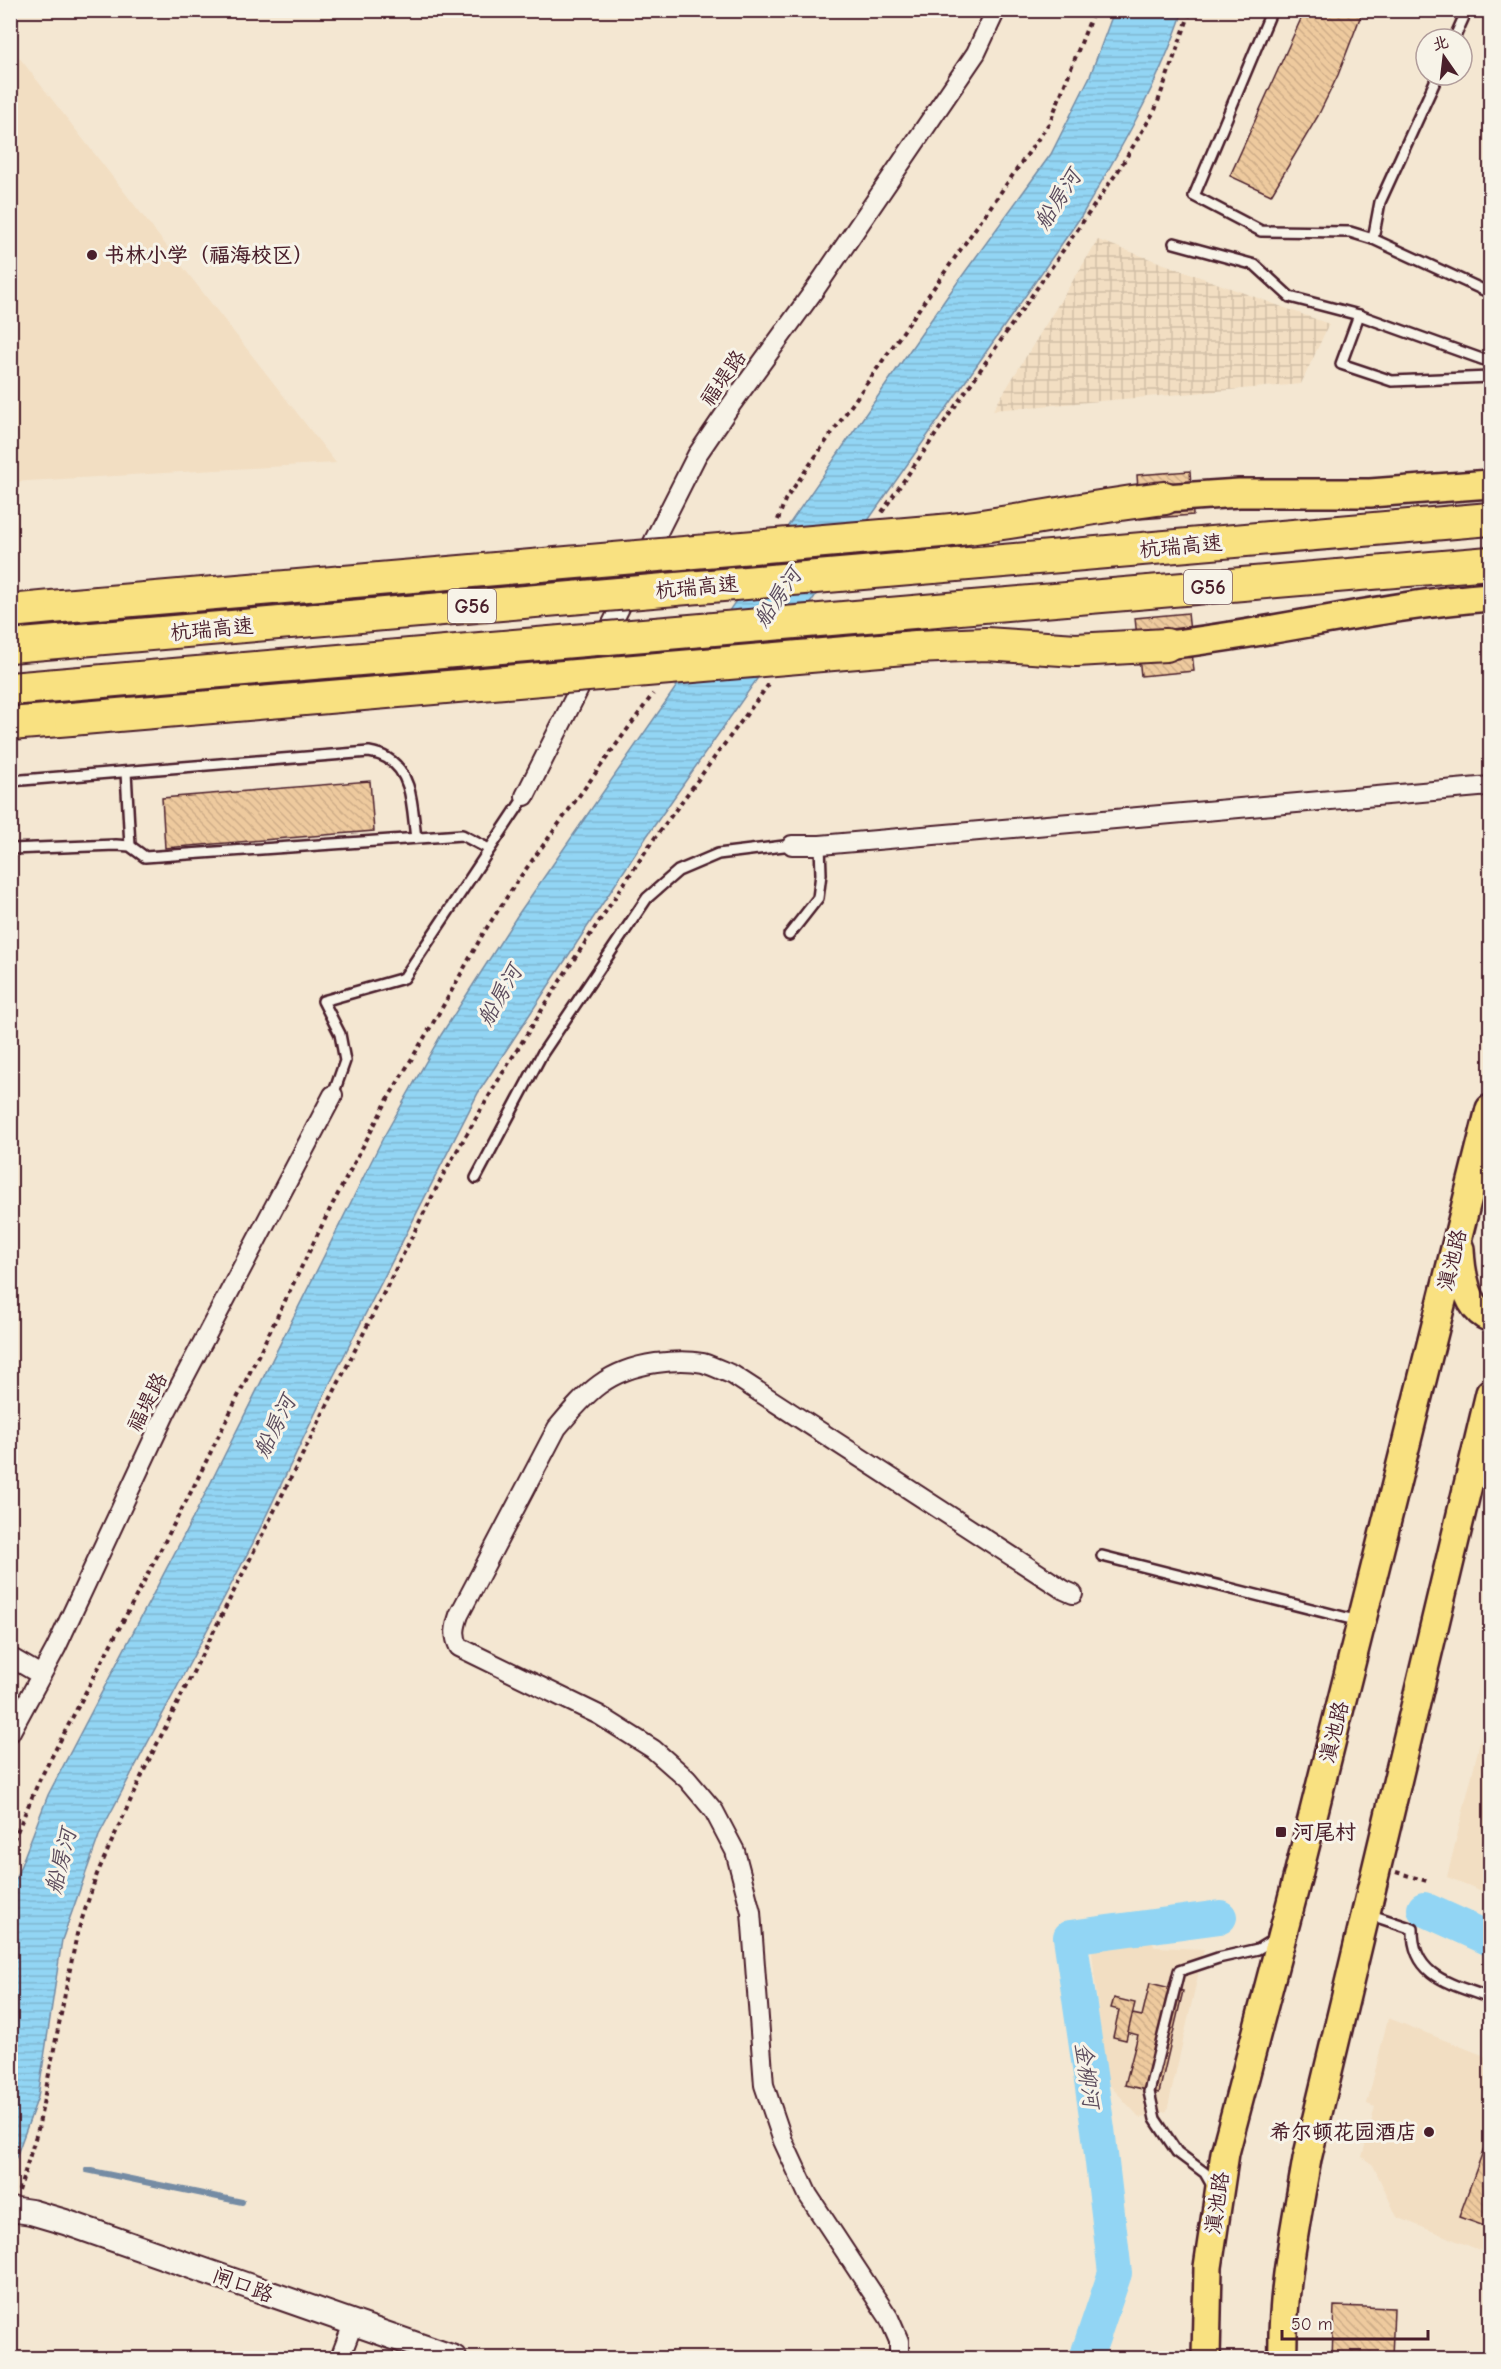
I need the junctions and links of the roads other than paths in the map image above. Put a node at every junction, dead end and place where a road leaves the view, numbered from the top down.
1 (996, 10) edge
2 (1272, 10) edge
3 (1467, 10) edge
4 (1459, 27) edge
5 (1432, 87) edge
6 (1373, 239) junction
7 (1174, 243) dead end
8 (1491, 293) edge
9 (1359, 315) junction
10 (1491, 362) edge
11 (1491, 377) edge
12 (1491, 484) edge
13 (1166, 498) joint
14 (1491, 519) edge
15 (1491, 563) edge
16 (1491, 597) edge
17 (10, 611) edge
18 (1167, 645) joint
19 (10, 646) edge
20 (10, 689) edge
21 (10, 724) edge
22 (126, 772) junction
23 (10, 781) edge
24 (1491, 786) edge
25 (525, 796) joint
26 (416, 838) junction
27 (792, 845) joint
28 (820, 845) junction
29 (130, 846) junction
30 (10, 849) edge
31 (489, 849) junction
32 (789, 935) dead end
33 (333, 1095) joint
34 (1491, 1109) edge
35 (476, 1178) dead end
36 (1459, 1233) junction
37 (1491, 1318) edge
38 (1491, 1393) edge
39 (1491, 1418) edge
40 (1478, 1442) junction
41 (1102, 1556) dead end
42 (1073, 1594) dead end
43 (1362, 1622) junction
44 (10, 1657) edge
45 (41, 1675) junction
46 (10, 1733) edge
47 (1366, 1913) junction
48 (1283, 1933) junction
49 (1491, 1998) edge
50 (1218, 2197) junction
51 (17, 2206) edge
52 (10, 2229) edge
53 (353, 2324) junction
54 (340, 2358) edge
55 (454, 2358) edge
56 (899, 2358) edge
57 (1206, 2358) edge
58 (1283, 2358) edge

1 - 25 street, 福堤路
2 - 6 lane
3 - 4 lane
5 - 6 lane
6 - 8 lane
7 - 9 lane
9 - 10 lane
9 - 11 lane
12 - 13 main road
13 - 17 highway, bridge
14 - 19 highway, 杭瑞高速 / G56, bridge
15 - 20 highway, 杭瑞高速 / G56, bridge
16 - 18 main road
18 - 21 highway, bridge
22 - 23 lane
22 - 26 lane
22 - 29 lane
24 - 28 street
25 - 31 lane
26 - 29 lane
26 - 31 lane
27 - 28 street
27 - 35 lane
28 - 32 lane
29 - 30 lane
31 - 33 lane
33 - 45 street, 福堤路
34 - 36 main road, 滇池路
36 - 37 main road
36 - 43 main road, 滇池路
38 - 40 main road
39 - 40 main road
40 - 47 main road
41 - 43 lane
42 - 56 street
43 - 48 main road, 滇池路
44 - 45 street
45 - 46 street, 福堤路
47 - 49 lane
47 - 58 main road
48 - 50 main road, 滇池路
48 - 50 lane
50 - 57 main road, 滇池路
51 - 52 street
51 - 53 street, 闸口路
53 - 54 street
53 - 55 street, 闸口路

